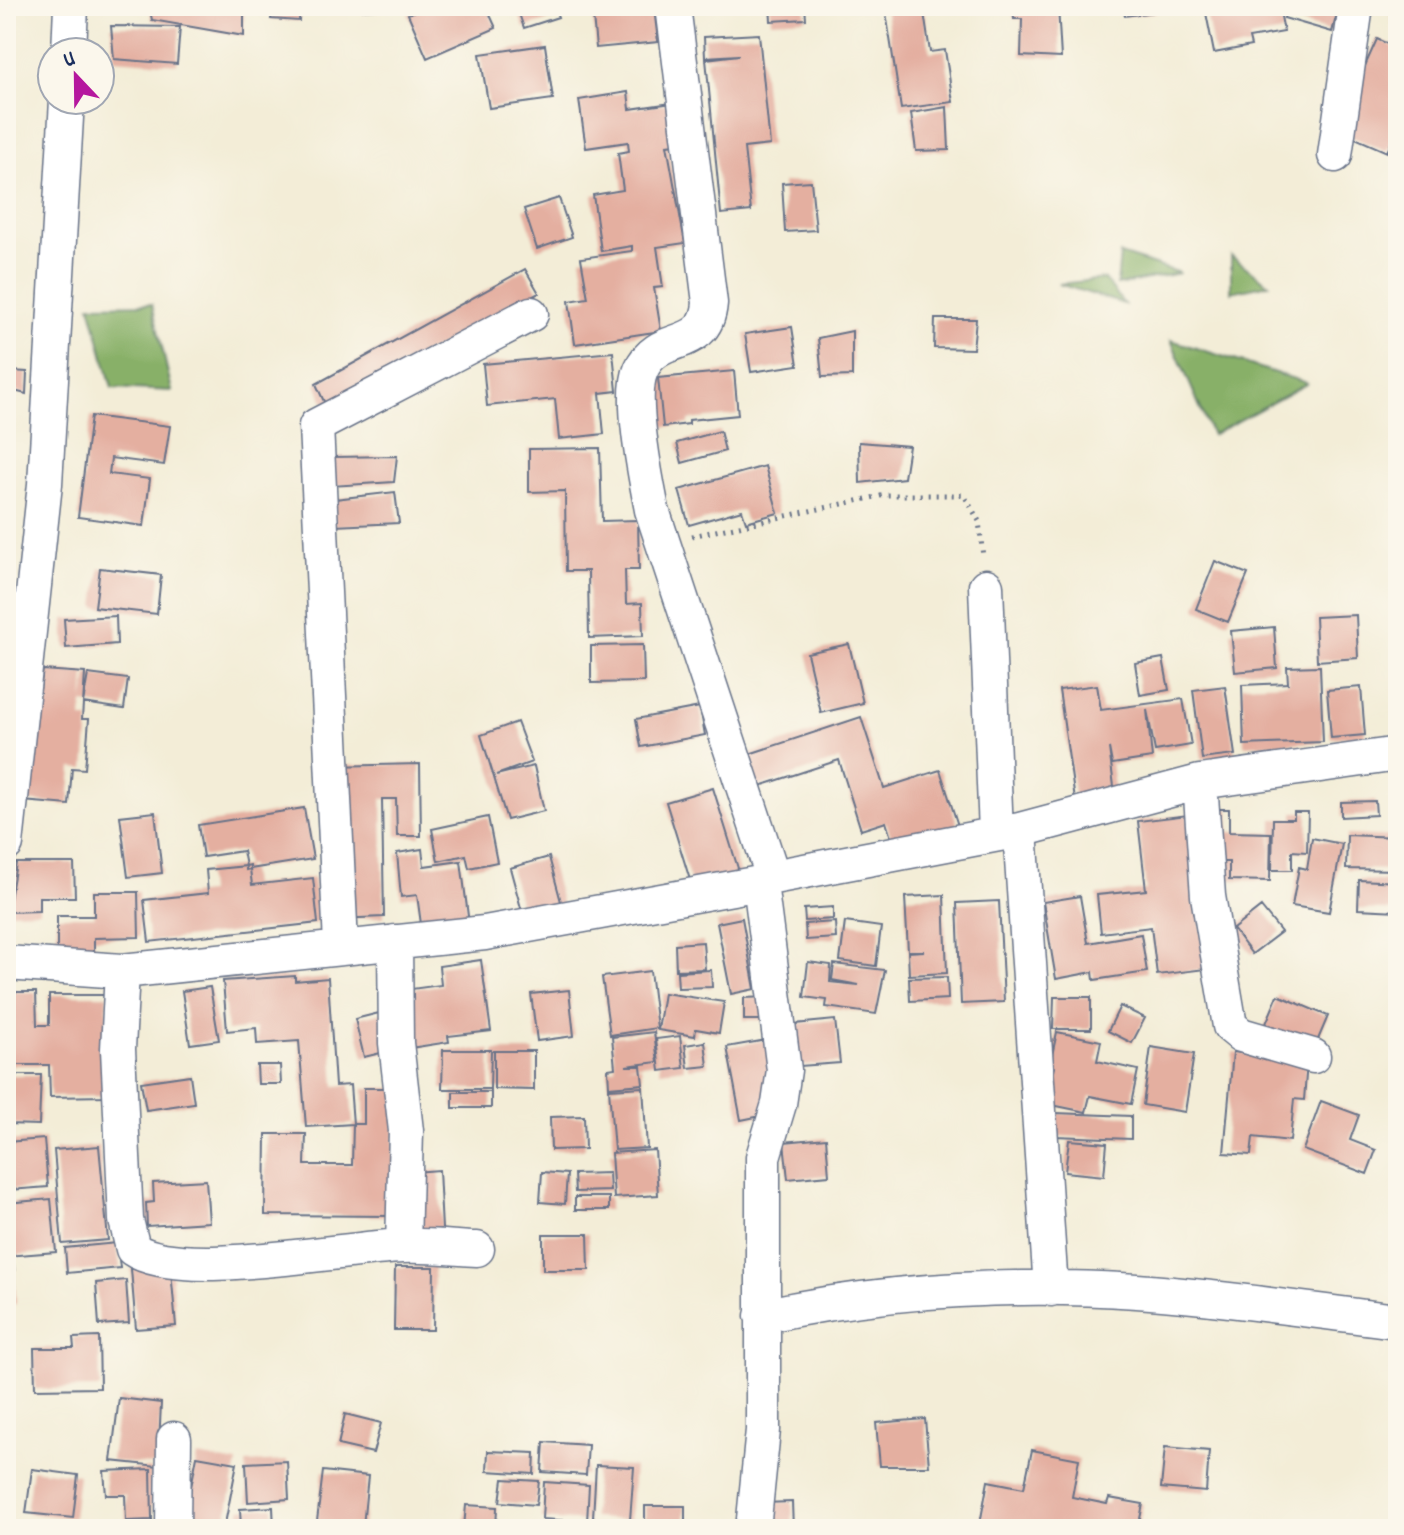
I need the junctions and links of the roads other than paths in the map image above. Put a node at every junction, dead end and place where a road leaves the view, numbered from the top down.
1 (71, 6) edge
2 (673, 6) edge
3 (1356, 6) edge
4 (70, 36) edge
5 (66, 116) edge
6 (1335, 155) dead end
7 (531, 314) dead end
8 (986, 586) road end
9 (1398, 754) edge
10 (1200, 782) junction
11 (1008, 832) junction
12 (6, 844) edge
13 (766, 880) junction
14 (395, 942) junction
15 (341, 945) junction
16 (6, 963) edge
17 (122, 971) junction
18 (1313, 1056) dead end
19 (403, 1246) junction
20 (477, 1249) dead end
21 (1051, 1289) junction
22 (762, 1316) junction
23 (1398, 1321) edge
24 (174, 1439) dead end
25 (173, 1529) edge
26 (753, 1529) edge

1 - 4 street
2 - 13 street
3 - 6 street
5 - 12 street
7 - 15 street
8 - 11 street
9 - 10 street
10 - 11 street
10 - 18 street
11 - 13 street
11 - 21 street
13 - 14 street
13 - 22 street
14 - 15 street
14 - 19 street
15 - 17 street
16 - 17 street
17 - 19 street
19 - 20 street
21 - 22 street
21 - 23 street
22 - 26 street
24 - 25 street

